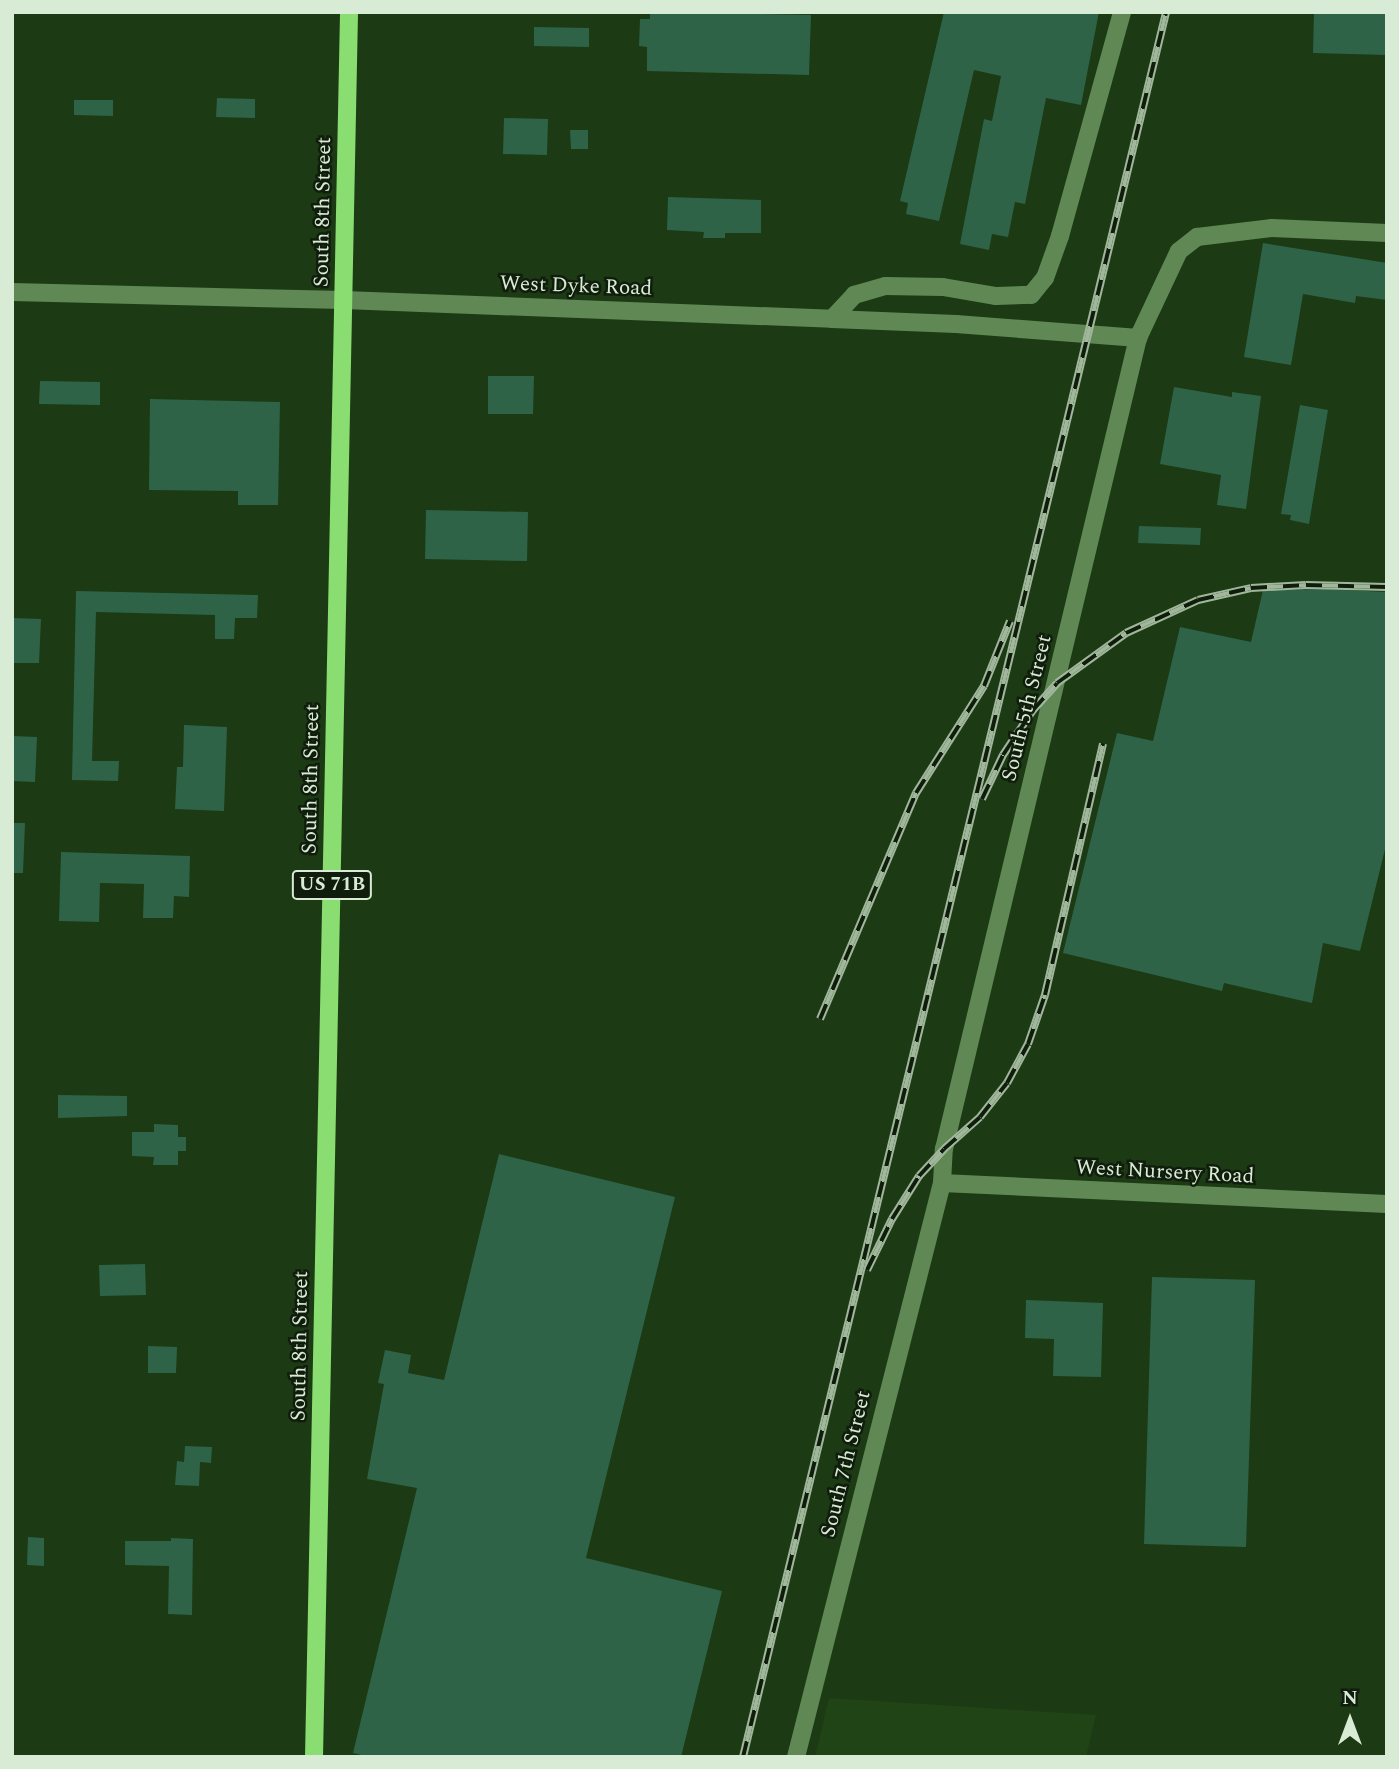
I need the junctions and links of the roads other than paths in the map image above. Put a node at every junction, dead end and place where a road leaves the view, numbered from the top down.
1 (349, 12) edge
2 (1122, 12) edge
3 (1387, 233) edge
4 (12, 292) edge
5 (344, 300) junction
6 (832, 319) junction
7 (1138, 338) junction
8 (942, 1183) junction
9 (1387, 1204) edge
10 (314, 1757) edge
11 (796, 1757) edge

1 - 5 main road, South 8th Street / US 71B
2 - 6 street
3 - 7 street, South 5th Street
4 - 5 street, West Dyke Road
5 - 6 street, West Dyke Road
5 - 10 main road, South 8th Street / US 71B
6 - 7 street, West Dyke Road
7 - 8 street, South 5th Street
8 - 9 street, West Nursery Road
8 - 11 street, South 7th Street

